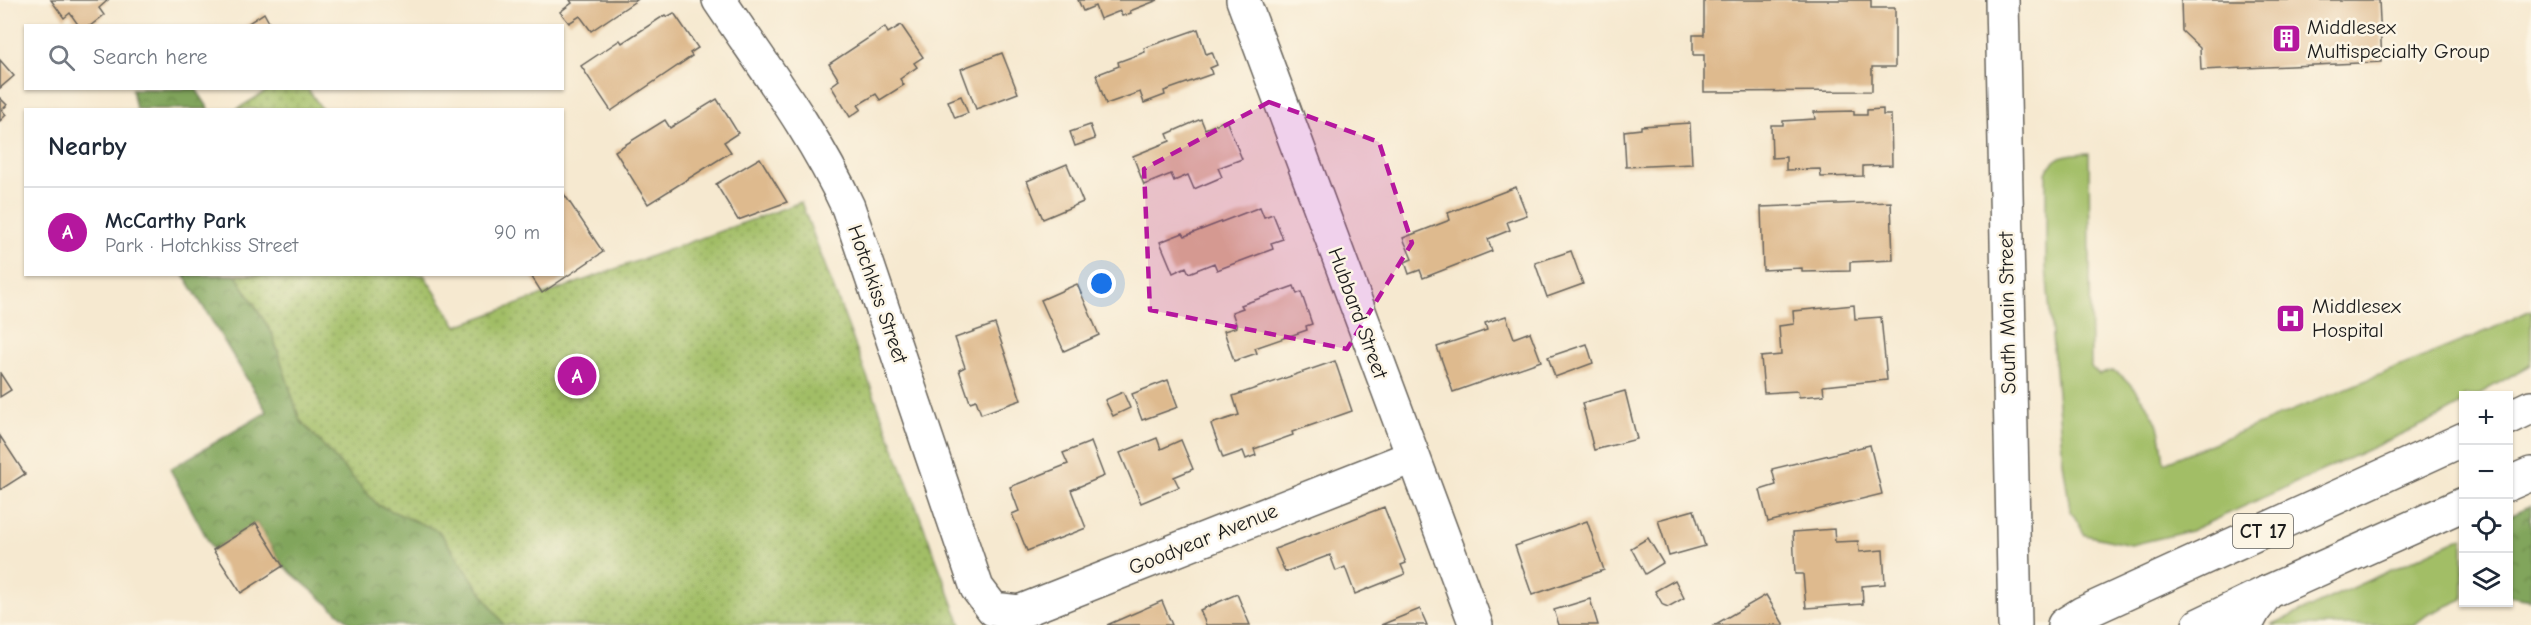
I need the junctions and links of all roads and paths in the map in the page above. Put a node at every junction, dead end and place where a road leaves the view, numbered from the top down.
1 (719, 0) edge
2 (1243, 0) edge
3 (2002, 0) edge
4 (2531, 407) edge
5 (2513, 416) edge
6 (2459, 441) edge
7 (1412, 457) junction
8 (2531, 474) edge
9 (2513, 482) edge
10 (2459, 506) edge
11 (2268, 592) junction
12 (993, 609) joint
13 (1476, 625) edge
14 (2015, 625) edge
15 (2064, 625) edge
16 (2199, 625) edge
17 (2246, 625) edge

1 - 12 main road, Hotchkiss Street
2 - 7 main road, Hubbard Street
3 - 14 main road, South Main Street
4 - 5 main road
6 - 15 main road, CT 17
7 - 12 main road, Goodyear Avenue
7 - 13 main road, Hubbard Street
8 - 9 main road
10 - 11 main road, CT 17
11 - 16 main road, CT 17
11 - 17 main road

